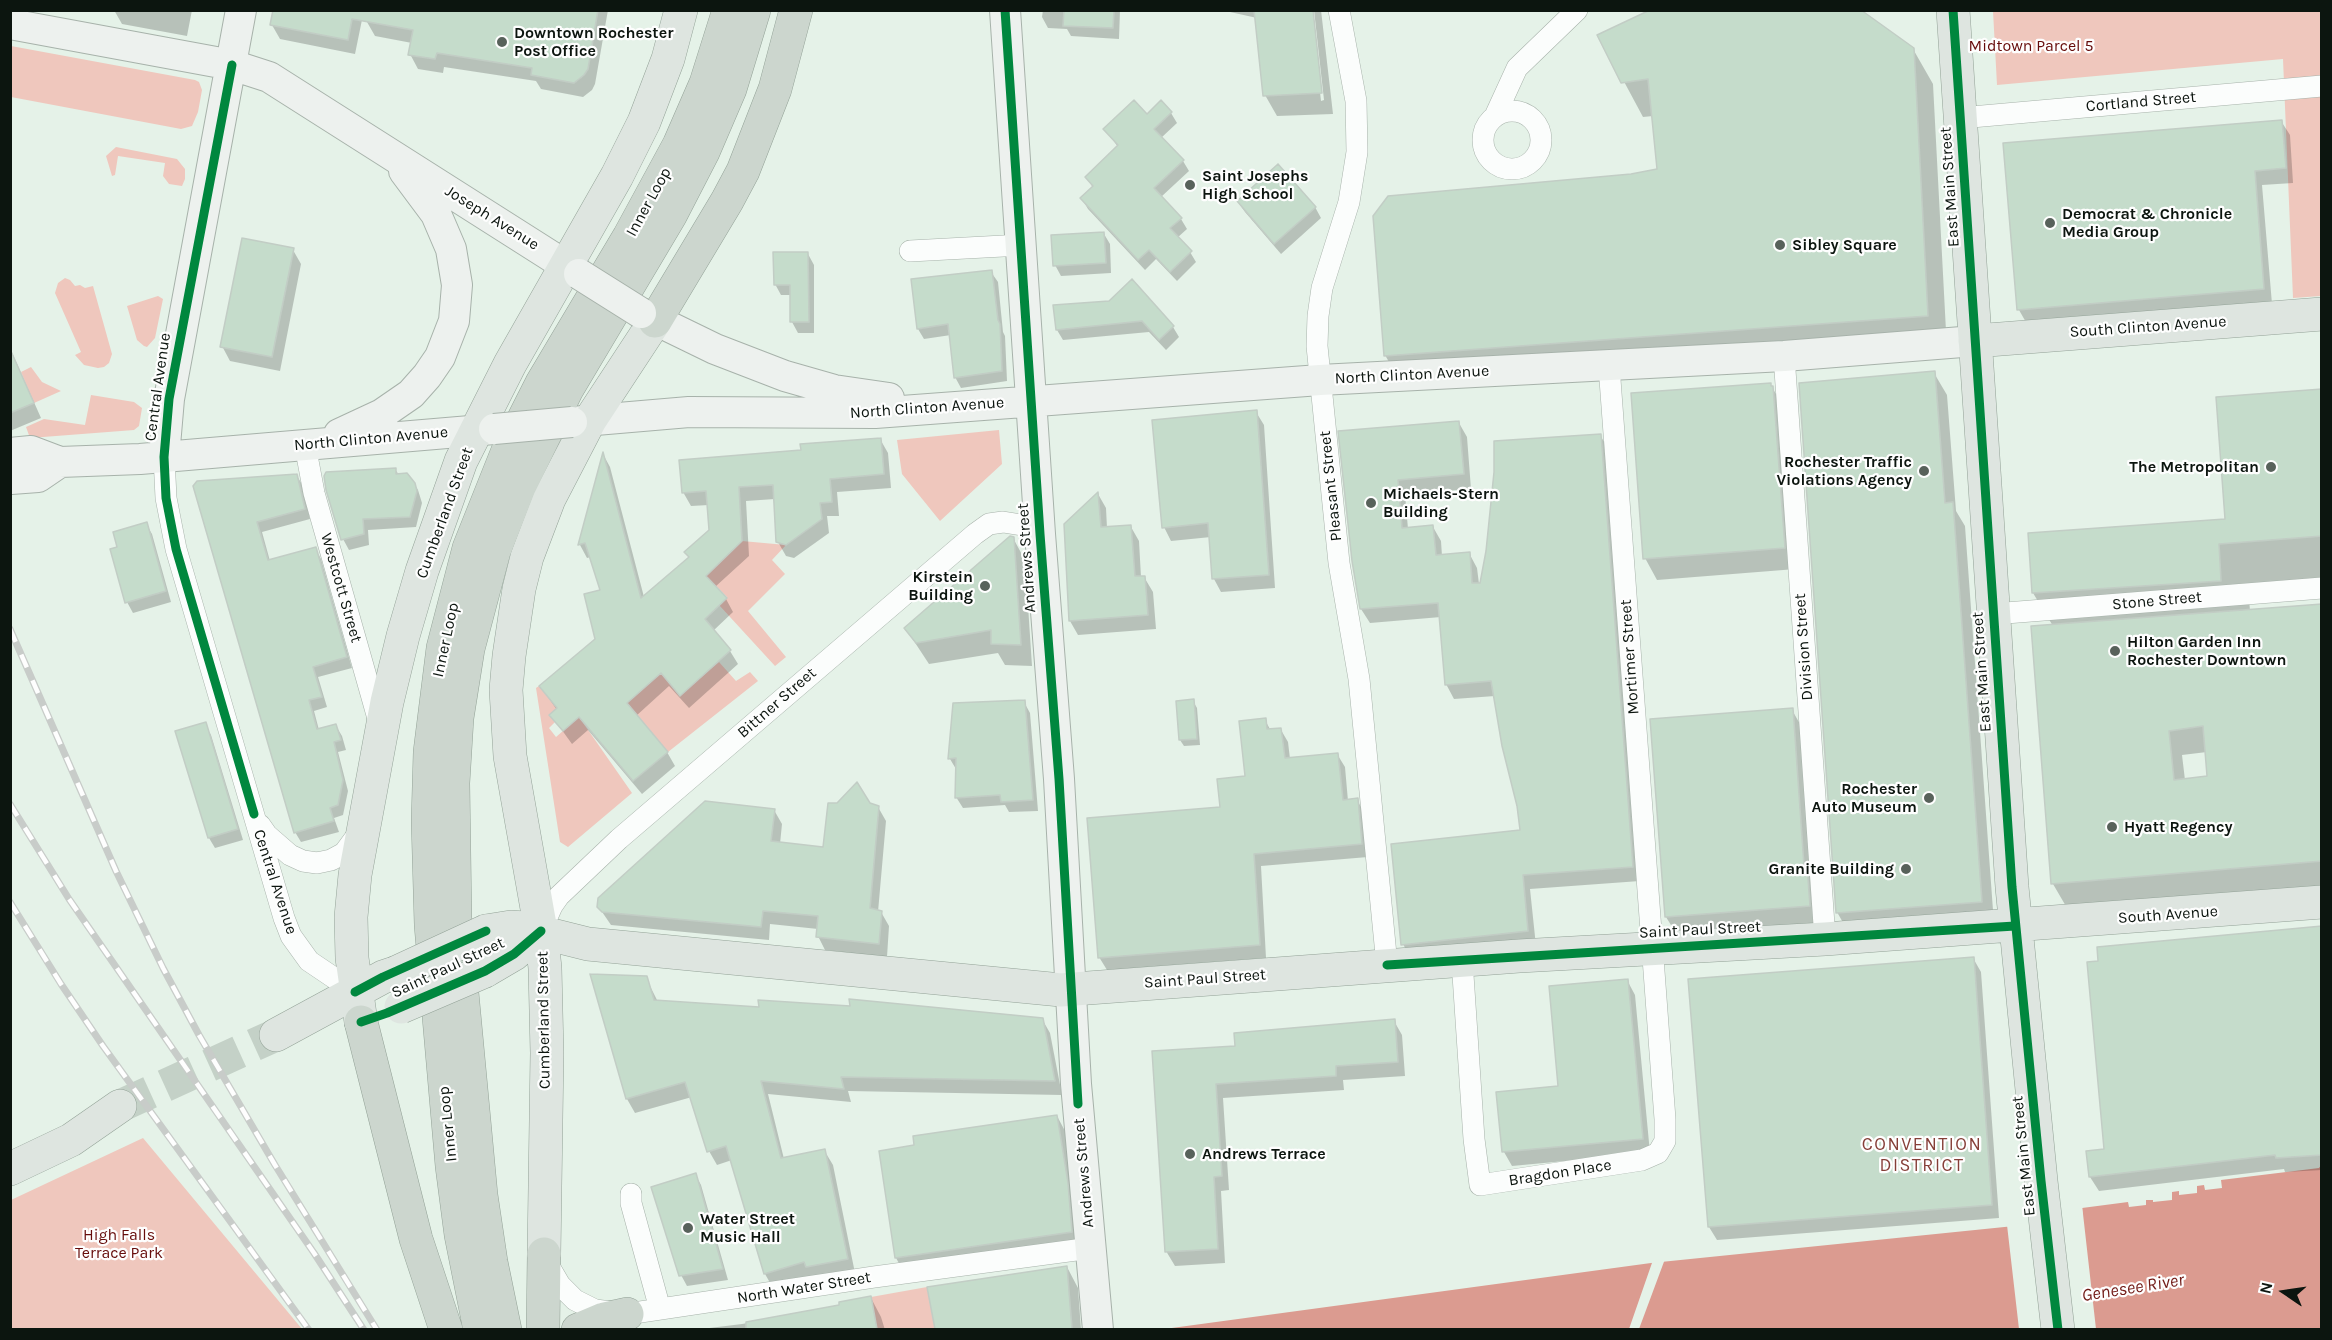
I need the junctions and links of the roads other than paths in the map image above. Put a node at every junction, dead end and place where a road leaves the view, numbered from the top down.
1 (241, 10) edge
2 (681, 10) edge
3 (729, 10) edge
4 (754, 10) edge
5 (796, 10) edge
6 (1005, 10) edge
7 (1339, 10) edge
8 (1577, 10) edge
9 (1953, 10) edge
10 (10, 24) edge
11 (232, 65) junction
12 (2322, 86) edge
13 (1495, 116) dead end
14 (1960, 118) junction
15 (375, 144) junction
16 (1022, 245) junction
17 (910, 251) dead end
18 (573, 270) junction
19 (2322, 314) edge
20 (648, 317) junction
21 (1975, 341) junction
22 (1784, 356) junction
23 (1609, 366) junction
24 (1320, 380) junction
25 (1032, 401) junction
26 (976, 406) junction
27 (581, 421) junction
28 (485, 429) junction
29 (305, 445) junction
30 (10, 453) edge
31 (164, 457) junction
32 (60, 462) junction
33 (11, 479) edge
34 (1040, 534) junction
35 (2322, 588) edge
36 (1993, 614) junction
37 (381, 729) junction
38 (254, 814) junction
39 (363, 823) junction
40 (2322, 902) edge
41 (2015, 926) junction
42 (541, 931) junction
43 (1825, 939) junction
44 (1651, 948) junction
45 (1462, 960) junction
46 (1387, 965) junction
47 (1070, 990) junction
48 (358, 1007) junction
49 (280, 1043) tunnel mouth
50 (126, 1114) tunnel mouth
51 (10, 1169) edge
52 (631, 1194) dead end
53 (1091, 1248) junction
54 (544, 1254) junction
55 (660, 1309) junction
56 (627, 1314) junction
57 (446, 1329) edge
58 (480, 1329) edge
59 (505, 1329) edge
60 (543, 1329) edge
61 (578, 1329) edge
62 (1098, 1329) edge
63 (2058, 1329) edge

1 - 11 main road, Central Avenue
2 - 18 main road, Cumberland Street
3 - 58 highway, Inner Loop
4 - 59 highway, Inner Loop
5 - 20 highway
6 - 16 main road, Andrews Street
7 - 24 street, Pleasant Street
8 - 13 street
9 - 14 main road, East Main Street
10 - 11 main road, Joseph Avenue
11 - 15 main road, Joseph Avenue
11 - 31 main road, Central Avenue
12 - 14 street, Cortland Street
14 - 21 main road, East Main Street
15 - 18 main road, Joseph Avenue
15 - 29 main road
16 - 17 street
16 - 25 main road, Andrews Street
18 - 20 main road, Joseph Avenue, bridge
18 - 28 main road, Cumberland Street
19 - 21 main road, South Clinton Avenue
20 - 26 main road, Joseph Avenue
20 - 27 main road, Cumberland Street
21 - 22 main road, North Clinton Avenue
21 - 36 main road, East Main Street
22 - 23 main road, North Clinton Avenue
22 - 43 street, Division Street
23 - 24 main road, North Clinton Avenue
23 - 44 street, Mortimer Street
24 - 25 main road, North Clinton Avenue
24 - 46 street, Pleasant Street
25 - 26 main road, North Clinton Avenue
25 - 34 main road, Andrews Street
26 - 27 main road, North Clinton Avenue
27 - 28 main road, North Clinton Avenue, bridge
27 - 42 main road, Cumberland Street
28 - 29 main road, North Clinton Avenue
28 - 37 main road, Cumberland Street
29 - 31 main road, North Clinton Avenue
29 - 37 street, Westcott Street
30 - 32 main road, North Clinton Avenue
31 - 32 main road, North Clinton Avenue
31 - 38 street, Central Avenue
32 - 33 main road, North Clinton Avenue
34 - 42 street, Bittner Street
34 - 47 main road, Andrews Street
35 - 36 street, Stone Street
36 - 41 main road, East Main Street
37 - 39 main road, Cumberland Street
38 - 39 street, Central Avenue
38 - 48 street, Central Avenue
39 - 48 main road, Cumberland Street
40 - 41 main road, South Avenue
41 - 43 main road, Saint Paul Street
41 - 63 main road, East Main Street
42 - 47 main road, Saint Paul Street
42 - 48 main road, Saint Paul Street, bridge
42 - 48 main road, Saint Paul Street, bridge
42 - 54 main road, Cumberland Street
43 - 44 main road, Saint Paul Street
44 - 45 main road, Saint Paul Street
44 - 45 street, Bragdon Place
45 - 46 main road, Saint Paul Street
46 - 47 main road, Saint Paul Street
47 - 53 main road, Andrews Street
48 - 49 main road, Saint Paul Street
48 - 57 highway
50 - 51 main road
52 - 55 street
53 - 55 street, North Water Street
53 - 62 main road, Andrews Street
54 - 56 street, North Water Street
54 - 60 highway
55 - 56 street, North Water Street
56 - 61 highway

